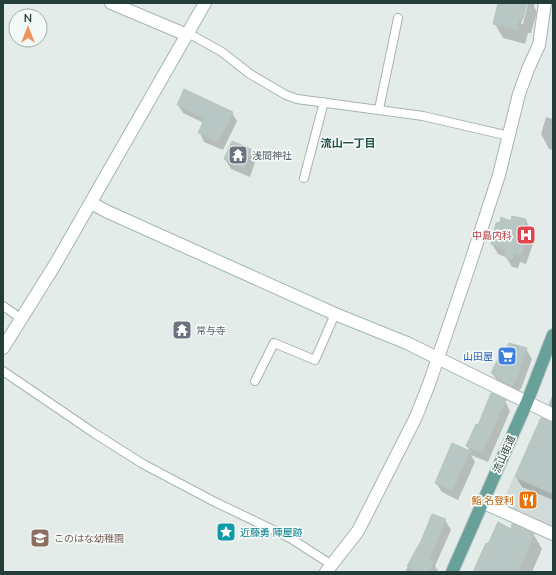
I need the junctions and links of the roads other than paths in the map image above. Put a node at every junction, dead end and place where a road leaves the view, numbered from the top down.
1 (111, 3) edge
2 (206, 3) edge
3 (546, 3) edge
4 (398, 18) dead end
5 (187, 34) junction
6 (324, 102) junction
7 (379, 109) junction
8 (509, 136) junction
9 (304, 178) dead end
10 (91, 203) junction
11 (3, 306) edge
12 (334, 314) junction
13 (22, 319) junction
14 (553, 335) edge
15 (3, 348) edge
16 (438, 359) junction
17 (3, 370) edge
18 (255, 381) dead end
19 (527, 402) junction
20 (553, 415) edge
21 (482, 502) junction
22 (553, 534) edge
23 (328, 570) edge
24 (452, 572) edge

1 - 5 street
2 - 5 street
3 - 8 street
4 - 7 lane
5 - 6 lane
5 - 10 street
6 - 7 lane
6 - 9 lane
7 - 8 lane
8 - 16 street
10 - 12 street
10 - 13 street
11 - 13 lane
12 - 16 street
12 - 18 lane
13 - 15 street
14 - 19 main road, 流山街道
16 - 19 street
16 - 23 street
17 - 23 lane
19 - 20 street
19 - 21 main road, 流山街道
21 - 22 street
21 - 24 main road, 流山街道

